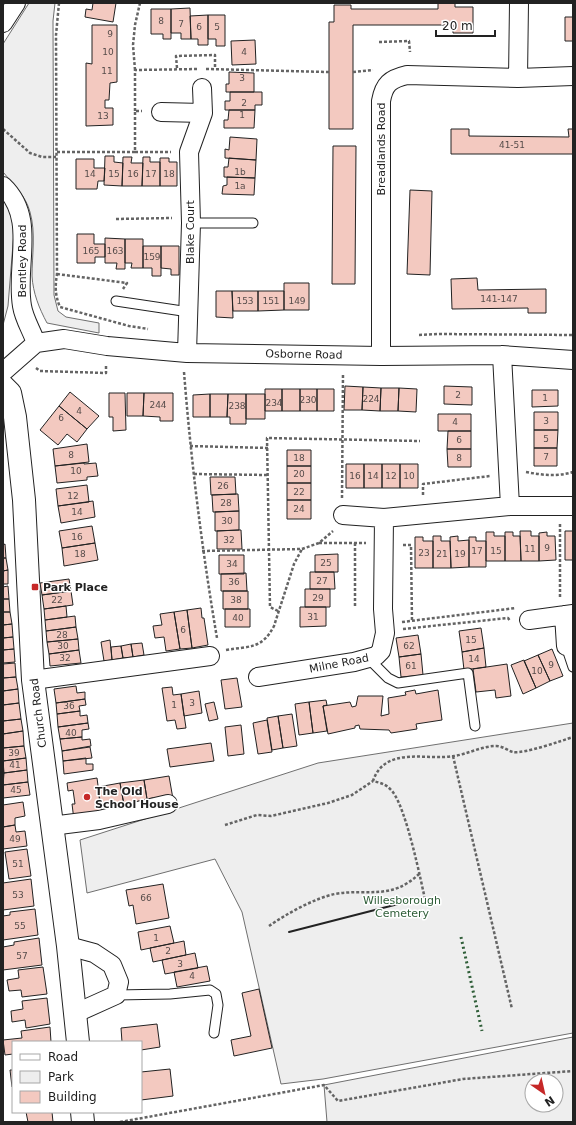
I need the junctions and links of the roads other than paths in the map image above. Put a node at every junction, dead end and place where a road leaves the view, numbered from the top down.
1 (16, 3) edge
2 (520, 3) edge
3 (3, 23) edge
4 (573, 76) edge
5 (518, 78) junction
6 (202, 88) dead end
7 (161, 112) road end
8 (203, 114) junction
9 (3, 186) edge
10 (190, 220) junction
11 (253, 223) dead end
12 (116, 301) road end
13 (189, 312) junction
14 (36, 344) junction
15 (187, 353) junction
16 (502, 355) junction
17 (381, 356) junction
18 (573, 360) edge
19 (3, 372) edge
20 (3, 386) edge
21 (510, 506) junction
22 (567, 506) edge
23 (343, 515) road end
24 (384, 518) junction
25 (565, 610) edge
26 (525, 614) road end
27 (566, 646) joint
28 (214, 653) road end
29 (368, 658) junction
30 (573, 667) edge
31 (258, 677) dead end
32 (33, 680) junction
33 (475, 726) dead end
34 (168, 804) dead end
35 (52, 826) junction
36 (68, 946) junction
37 (116, 995) junction
38 (76, 1013) junction
39 (214, 1033) dead end
40 (78, 1041) edge

1 - 3 street
2 - 5 street
4 - 5 street, Breadlands Road
5 - 17 street, Breadlands Road
6 - 8 street, Blake Court
7 - 8 street
8 - 10 street, Blake Court
9 - 14 street, Bentley Road
10 - 11 lane
10 - 13 street, Blake Court
12 - 13 lane
13 - 15 street, Blake Court
14 - 15 street, Osborne Road
14 - 19 street
15 - 17 street, Osborne Road
16 - 17 street, Osborne Road
16 - 18 street, Osborne Road
16 - 21 street
20 - 32 street, Church Road
21 - 22 street
21 - 24 street
23 - 24 street
24 - 29 street, Milne Road
25 - 26 street
25 - 27 street
27 - 30 lane
28 - 32 street
29 - 31 street, Milne Road
29 - 33 lane
32 - 35 street, Church Road
34 - 35 street
35 - 36 street, Church Road
36 - 37 street
36 - 38 street, Church Road
37 - 38 street
37 - 39 lane
38 - 40 street, Church Road

